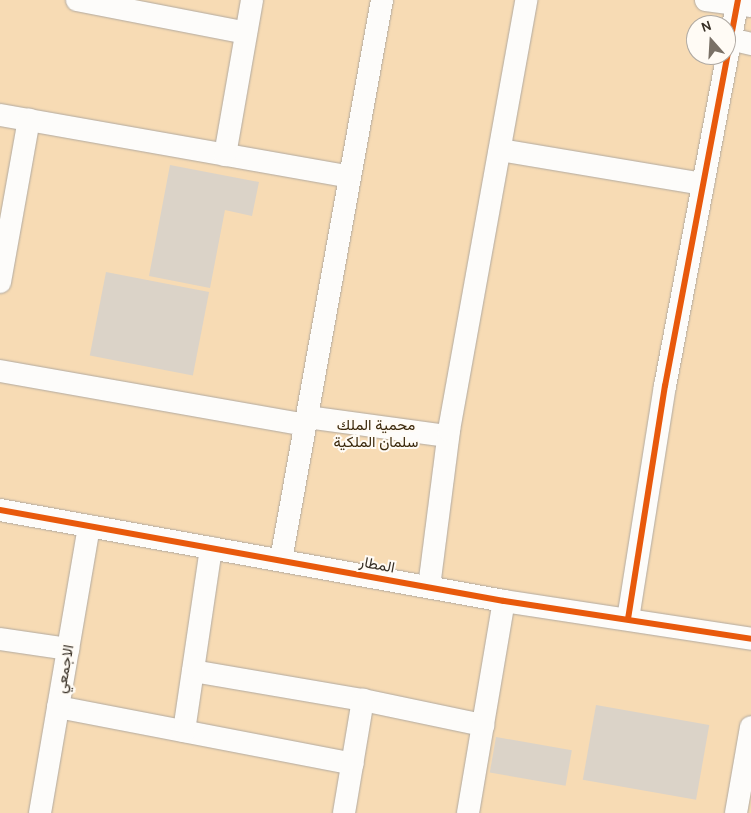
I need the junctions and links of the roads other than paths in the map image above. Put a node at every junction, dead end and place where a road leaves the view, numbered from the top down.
1 (77, 0) edge
2 (252, 0) edge
3 (382, 0) edge
4 (706, 0) edge
5 (521, 1) edge
6 (742, 4) edge
7 (246, 33) junction
8 (741, 42) edge
9 (0, 115) edge
10 (29, 120) junction
11 (500, 150) junction
12 (225, 155) junction
13 (350, 177) junction
14 (703, 184) junction
15 (0, 282) edge
16 (0, 371) edge
17 (306, 421) junction
18 (448, 436) junction
19 (0, 510) edge
20 (89, 526) junction
21 (211, 548) junction
22 (281, 560) junction
23 (429, 587) junction
24 (504, 602) junction
25 (628, 619) junction
26 (0, 638) edge
27 (751, 639) edge
28 (68, 649) junction
29 (193, 672) junction
30 (364, 700) junction
31 (58, 707) junction
32 (483, 725) junction
33 (751, 727) edge
34 (184, 731) junction
35 (353, 764) junction
36 (748, 765) edge
37 (40, 813) edge
38 (344, 813) edge
39 (468, 813) edge
40 (736, 813) edge

1 - 7 street
2 - 7 street
3 - 13 street
4 - 6 street
5 - 11 street
6 - 8 street
7 - 12 street
8 - 14 street
9 - 10 street
10 - 12 street
10 - 15 street
11 - 14 street
11 - 18 street
12 - 13 street
13 - 17 street
14 - 25 street
16 - 17 street
17 - 18 street
17 - 22 street
18 - 23 street
19 - 20 street, المطار
20 - 21 street, المطار
20 - 28 street, الاجمعي
21 - 22 street, المطار
21 - 29 street
22 - 23 street, المطار
23 - 24 street, المطار
24 - 25 street, المطار
24 - 32 street
25 - 27 street, المطار
26 - 28 street
28 - 31 street, الاجمعي
29 - 30 street
29 - 34 street
30 - 32 street
30 - 35 street
31 - 34 street
31 - 37 street, الاجمعي
32 - 39 street
33 - 36 street
34 - 35 street
35 - 38 street
36 - 40 street

